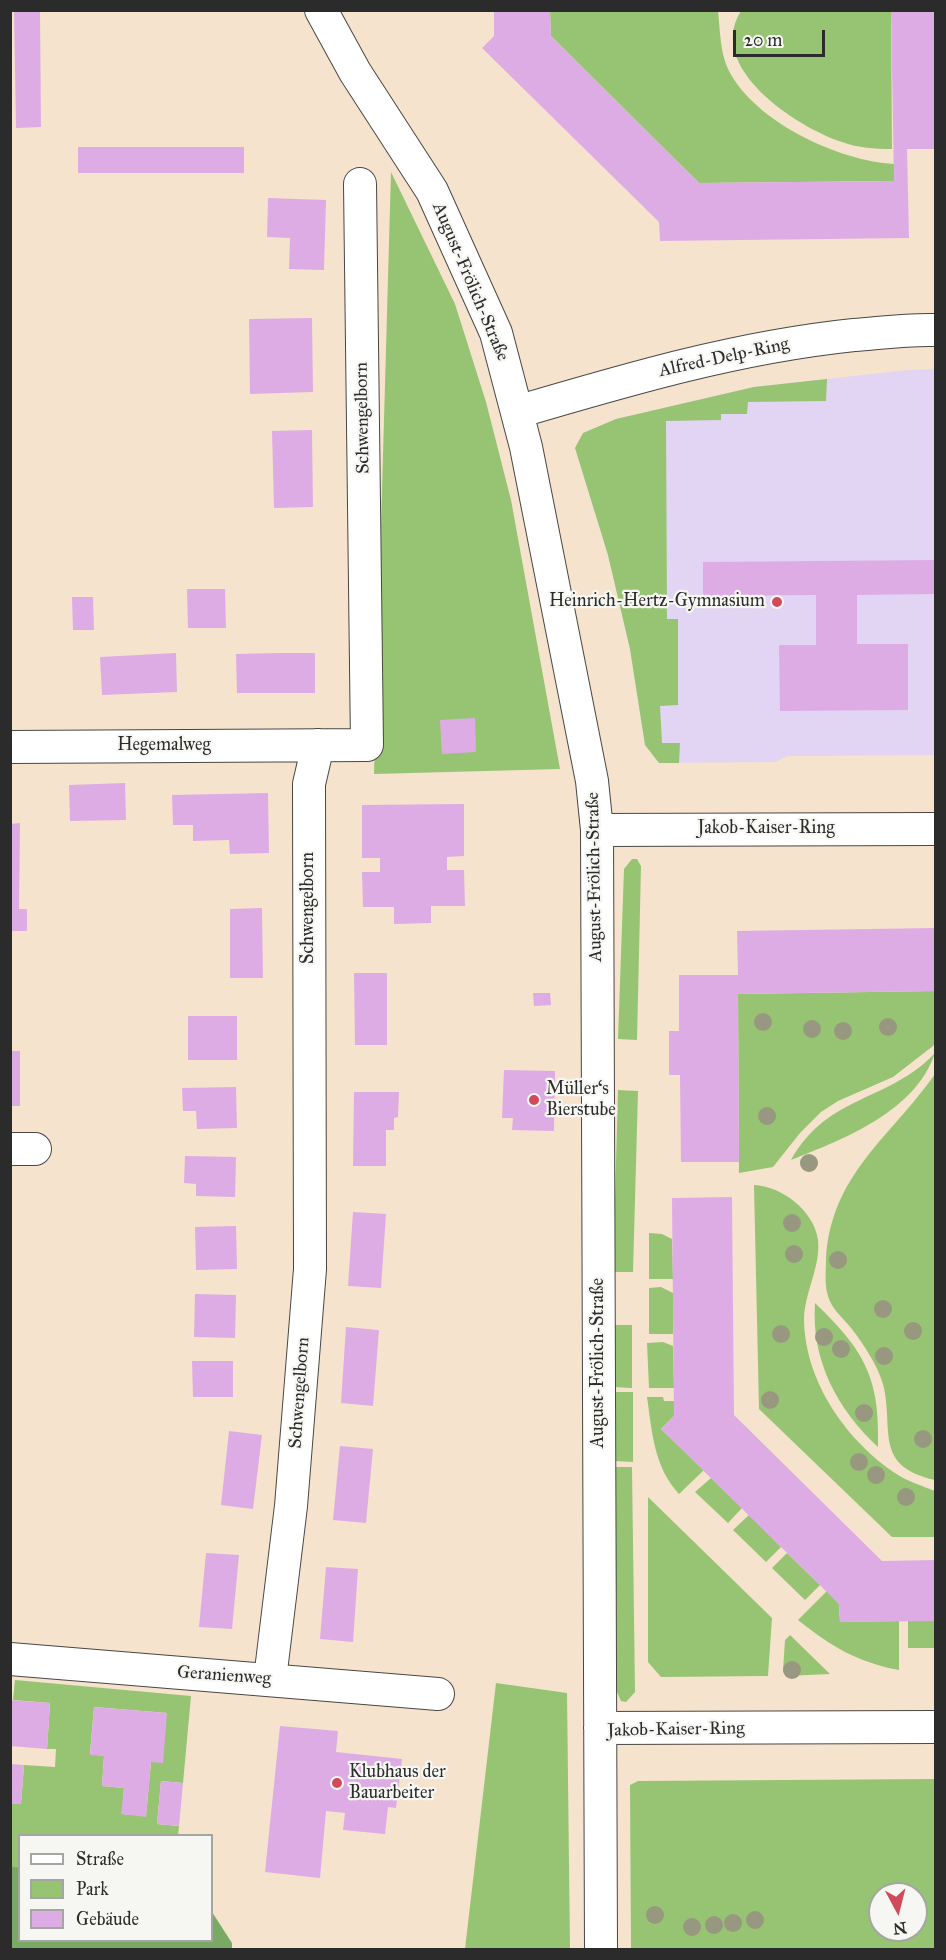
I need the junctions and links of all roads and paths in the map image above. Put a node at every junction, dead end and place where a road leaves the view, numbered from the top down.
1 (321, 10) edge
2 (360, 184) dead end
3 (936, 330) edge
4 (518, 412) junction
5 (318, 745) junction
6 (10, 747) edge
7 (936, 829) edge
8 (597, 830) junction
9 (10, 1659) edge
10 (270, 1679) junction
11 (438, 1694) dead end
12 (936, 1726) edge
13 (600, 1728) junction
14 (602, 1950) edge

1 - 4 street, August-Frölich-Straße
2 - 5 street, Schwengelborn
3 - 4 street, Alfred-Delp-Ring
4 - 8 street, August-Frölich-Straße
5 - 6 street, Hegemalweg
5 - 10 street, Schwengelborn
7 - 8 street, Jakob-Kaiser-Ring
8 - 13 street, August-Frölich-Straße
9 - 10 street, Geranienweg
10 - 11 street, Geranienweg
12 - 13 street, Jakob-Kaiser-Ring
13 - 14 street, Jakob-Kaiser-Ring

